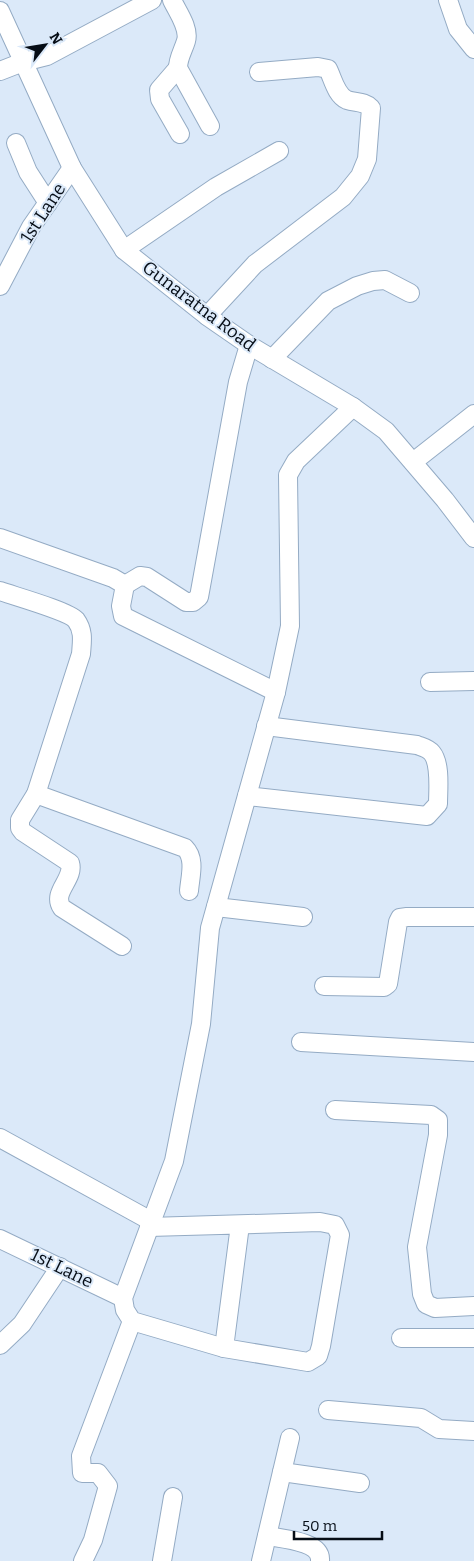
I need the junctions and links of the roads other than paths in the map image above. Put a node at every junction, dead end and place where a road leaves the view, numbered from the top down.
1 (152, 0) edge
2 (172, 0) edge
3 (448, 0) edge
4 (0, 12) edge
5 (474, 49) edge
6 (23, 62) junction
7 (178, 68) junction
8 (0, 71) edge
9 (259, 72) dead end
10 (210, 126) dead end
11 (180, 134) dead end
12 (16, 143) dead end
13 (279, 151) dead end
14 (72, 168) junction
15 (48, 203) junction
16 (124, 250) junction
17 (0, 286) edge
18 (410, 293) dead end
19 (207, 316) junction
20 (249, 345) junction
21 (272, 359) junction
22 (353, 408) junction
23 (474, 414) edge
24 (413, 462) junction
25 (0, 538) edge
26 (474, 538) edge
27 (126, 585) junction
28 (0, 591) edge
29 (474, 681) edge
30 (430, 682) dead end
31 (276, 692) junction
32 (266, 726) junction
33 (36, 794) junction
34 (247, 796) junction
35 (189, 891) dead end
36 (216, 907) junction
37 (303, 917) dead end
38 (474, 917) edge
39 (122, 946) dead end
40 (324, 986) dead end
41 (301, 1042) dead end
42 (474, 1052) edge
43 (335, 1110) dead end
44 (0, 1138) edge
45 (150, 1224) junction
46 (240, 1225) junction
47 (0, 1239) edge
48 (60, 1267) junction
49 (123, 1298) junction
50 (474, 1306) edge
51 (132, 1321) junction
52 (401, 1338) dead end
53 (474, 1338) edge
54 (0, 1345) edge
55 (224, 1348) junction
56 (328, 1410) dead end
57 (474, 1431) edge
58 (290, 1438) dead end
59 (282, 1472) junction
60 (360, 1483) dead end
61 (173, 1497) dead end
62 (267, 1536) junction
63 (83, 1561) edge
64 (162, 1561) edge
65 (261, 1561) edge
66 (320, 1561) edge

1 - 6 street
2 - 7 street
3 - 5 street
4 - 6 street, Gunaratna Road
6 - 8 street
6 - 14 street, Gunaratna Road
7 - 10 street
7 - 11 street
9 - 19 street
12 - 15 street
13 - 16 street
14 - 15 street, 1st Lane
14 - 16 street, Gunaratna Road
15 - 17 street, 1st Lane
16 - 19 street, Gunaratna Road
18 - 21 street
19 - 20 street, Gunaratna Road
20 - 21 street, Gunaratna Road
20 - 27 street
21 - 22 street, Gunaratna Road
22 - 24 street, Gunaratna Road
22 - 31 street
23 - 24 street
24 - 26 street, Gunaratna Road
25 - 27 street
27 - 31 street
28 - 33 street
29 - 30 street
31 - 32 street
32 - 34 street
32 - 34 street
33 - 35 street
33 - 39 street
34 - 36 street
36 - 37 street
36 - 45 street
38 - 40 street
41 - 42 street
43 - 50 street
44 - 45 street
45 - 46 street
45 - 49 street
46 - 55 street
46 - 55 street
47 - 48 street, 1st Lane
48 - 49 street, 1st Lane
48 - 54 street
49 - 51 street
51 - 55 street
51 - 63 street
52 - 53 street
56 - 57 street
58 - 59 street
59 - 60 street
59 - 62 street
61 - 64 street
62 - 65 street
62 - 66 street

